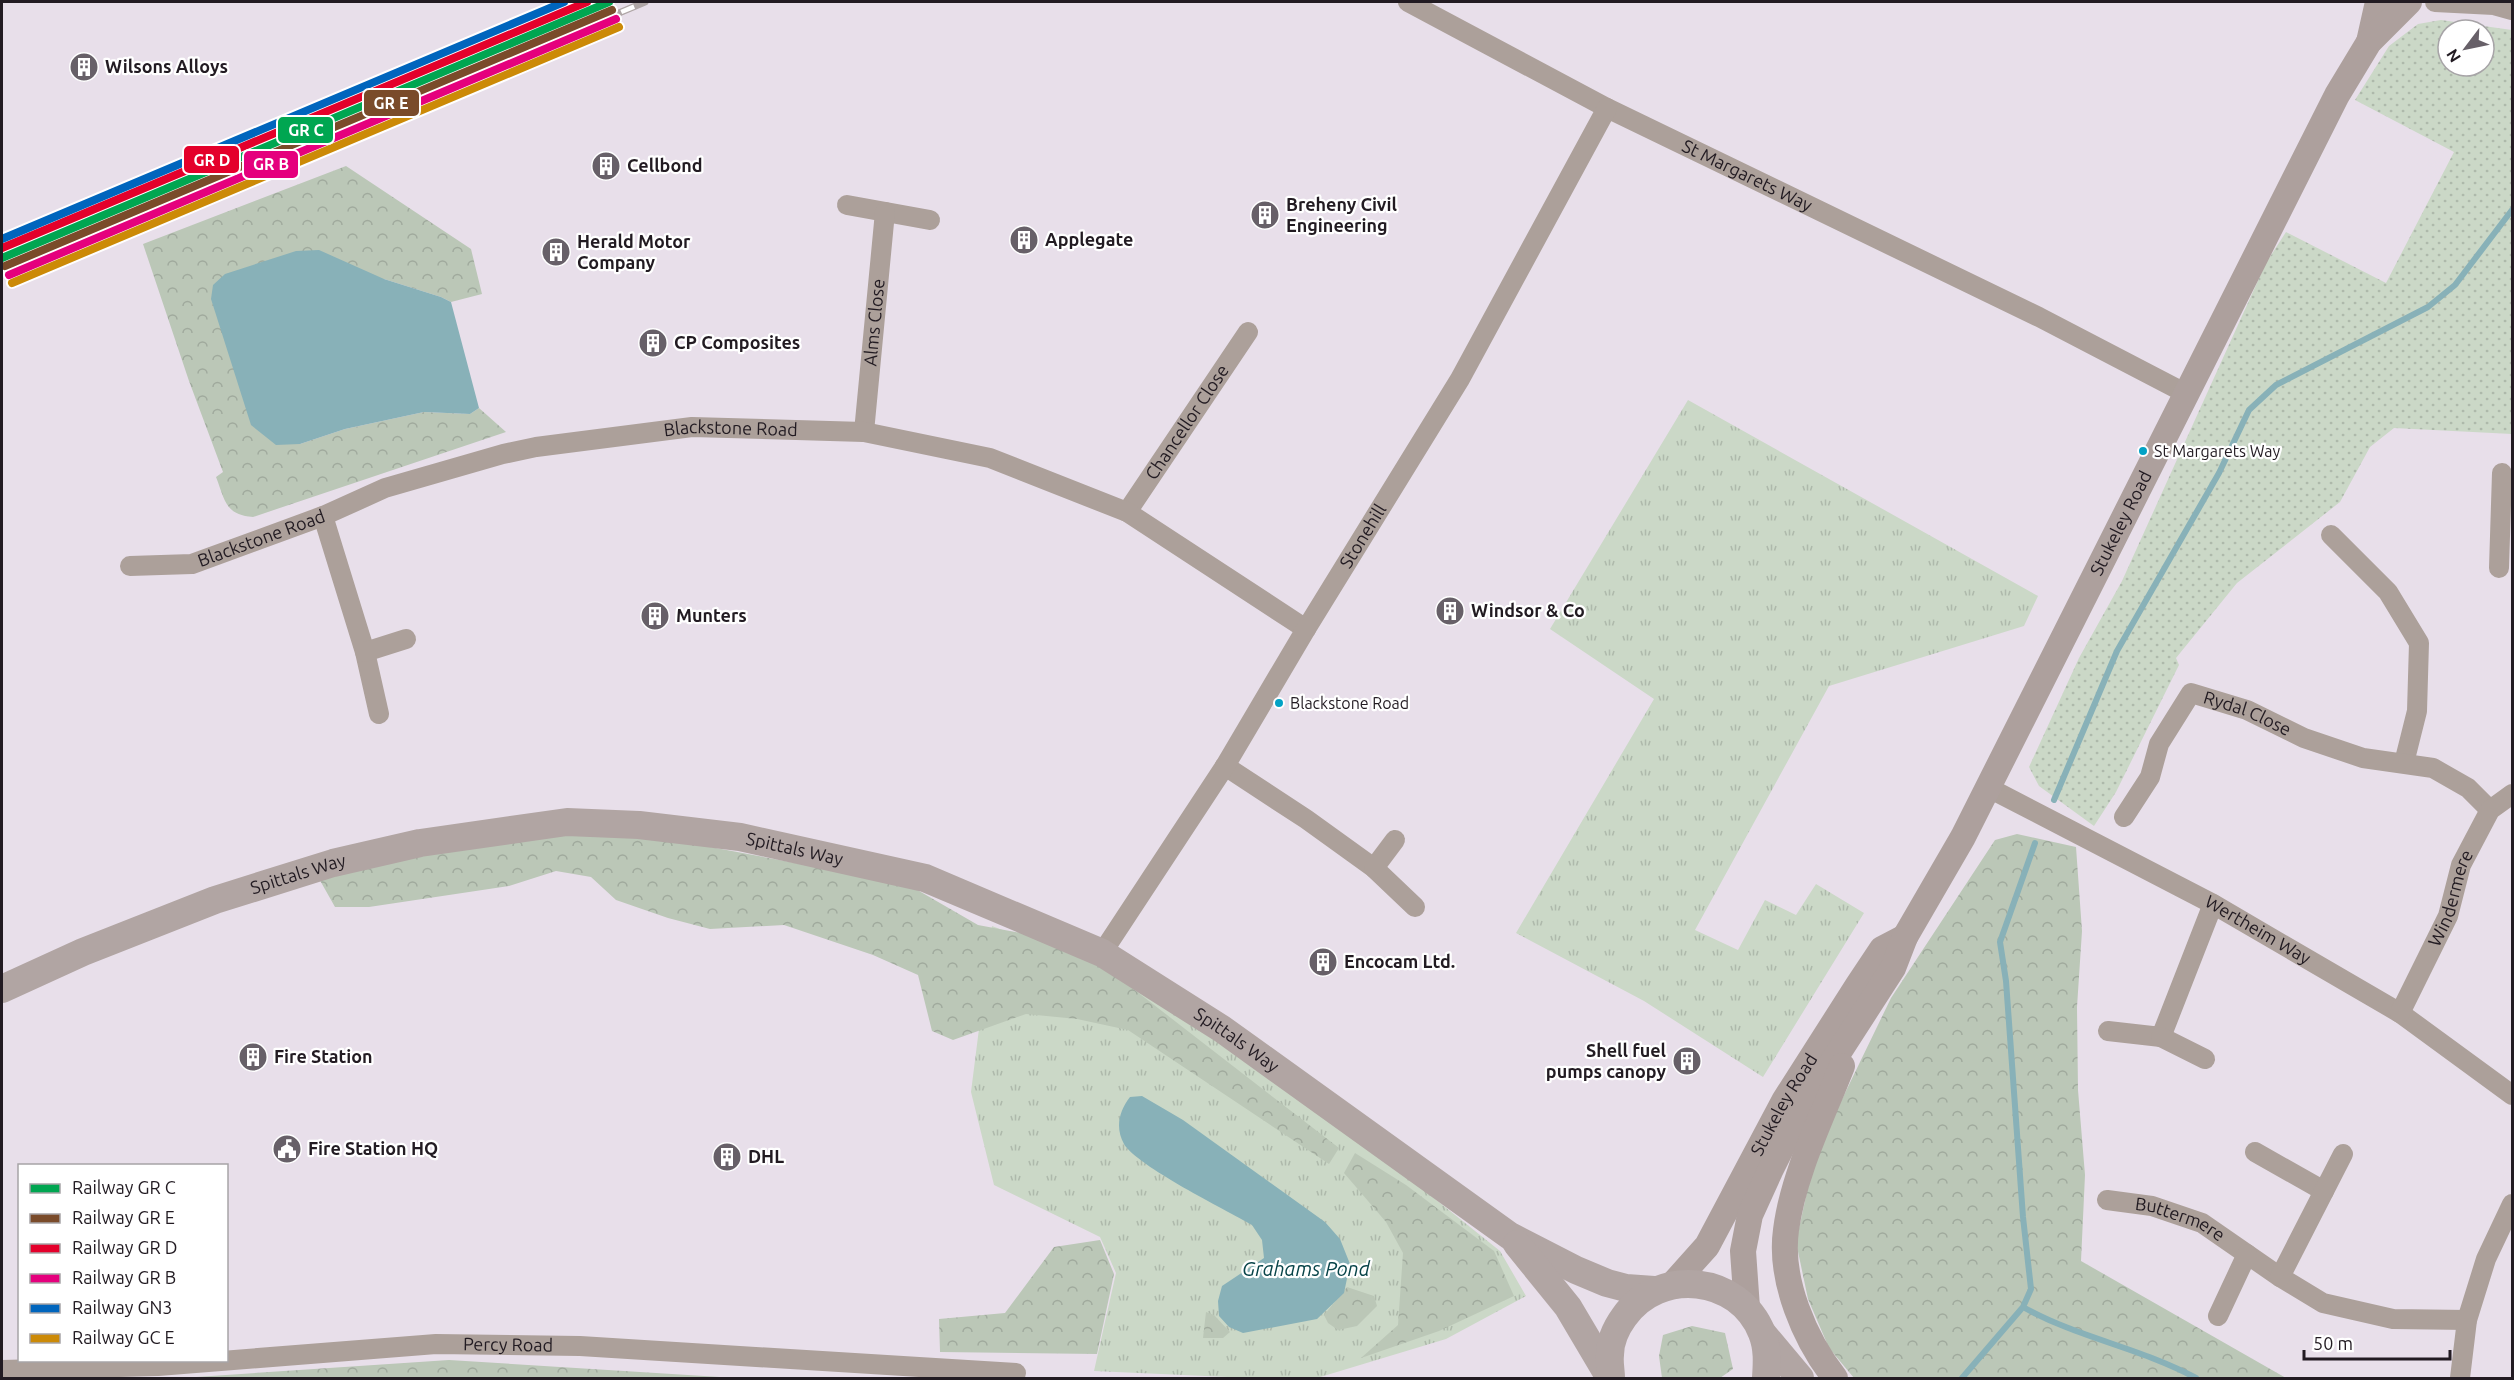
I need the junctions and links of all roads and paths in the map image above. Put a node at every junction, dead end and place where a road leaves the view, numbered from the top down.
1 (1408, 2) edge
2 (2378, 2) edge
3 (2412, 2) edge
4 (2435, 2) edge
5 (2499, 6) edge
6 (2369, 42) junction
7 (1607, 108) junction
8 (847, 205) dead end
9 (885, 212) junction
10 (930, 220) dead end
11 (1248, 332) dead end
12 (2185, 393) junction
13 (864, 432) junction
14 (2502, 473) dead end
15 (2507, 507) edge
16 (1127, 512) junction
17 (323, 516) junction
18 (2331, 535) dead end
19 (130, 566) dead end
20 (2499, 568) dead end
21 (1306, 629) junction
22 (406, 639) dead end
23 (365, 652) junction
24 (379, 714) dead end
25 (2403, 764) junction
26 (1225, 766) junction
27 (1989, 788) junction
28 (2512, 794) edge
29 (2490, 810) junction
30 (2124, 817) dead end
31 (1395, 840) dead end
32 (1374, 868) junction
33 (2213, 904) junction
34 (1415, 907) dead end
35 (1905, 937) junction
36 (1102, 953) junction
37 (2, 989) edge
38 (2400, 1013) junction
39 (1861, 1015) junction
40 (2108, 1031) dead end
41 (2161, 1037) junction
42 (2205, 1059) dead end
43 (2512, 1095) edge
44 (2255, 1152) dead end
45 (2343, 1154) dead end
46 (2324, 1191) junction
47 (2107, 1200) dead end
48 (2512, 1204) edge
49 (1510, 1236) junction
50 (2247, 1254) junction
51 (2280, 1277) junction
52 (1664, 1287) junction
53 (1747, 1308) junction
54 (2218, 1316) dead end
55 (2467, 1320) junction
56 (1763, 1334) junction
57 (228, 1361) edge
58 (209, 1362) edge
59 (2, 1370) edge
60 (1016, 1373) dead end
61 (1611, 1378) edge
62 (1766, 1378) edge
63 (1800, 1378) edge
64 (1835, 1378) edge
65 (2460, 1378) edge

1 - 7 street, St Margarets Way
2 - 6 main road, Stukeley Road
3 - 6 main road, Stukeley Road
4 - 5 street
6 - 12 main road, Stukeley Road
7 - 12 street, St Margarets Way
7 - 21 street, Stonehill
8 - 9 street
9 - 10 street
9 - 13 street, Alms Close
11 - 16 street, Chancellor Close
12 - 27 main road, Stukeley Road
13 - 16 street, Blackstone Road
13 - 17 street, Blackstone Road
14 - 15 street
15 - 20 street
16 - 21 street, Blackstone Road
17 - 19 street, Blackstone Road
17 - 23 street
18 - 25 street
21 - 26 street, Stonehill
22 - 23 street
23 - 24 street
25 - 29 street, Rydal Close
25 - 30 street, Rydal Close
26 - 32 street
26 - 36 street, Stonehill
27 - 33 street, Wertheim Way
27 - 35 main road, Stukeley Road
28 - 29 street, Windermere
29 - 38 street, Windermere
31 - 32 street
32 - 34 street
33 - 38 street, Wertheim Way
33 - 41 street
35 - 39 main road, Stukeley Road
35 - 52 main road, Stukeley Road
36 - 37 highway, Spittals Way
36 - 49 highway, Spittals Way
38 - 43 street, Wertheim Way
39 - 53 main road, Stukeley Road
39 - 64 main road
40 - 41 street
41 - 42 street
44 - 46 street
45 - 46 street
46 - 51 street
47 - 50 street, Buttermere
48 - 55 street
49 - 52 highway, Spittals Way
49 - 61 highway, Spittals Way
50 - 51 street, Buttermere
50 - 54 street, Buttermere
51 - 55 street, Buttermere
52 - 53 highway, Spittals Way
52 - 61 highway
53 - 56 highway
55 - 65 street
56 - 62 highway
56 - 63 highway
57 - 60 street, Percy Road
58 - 59 street, Percy Road

